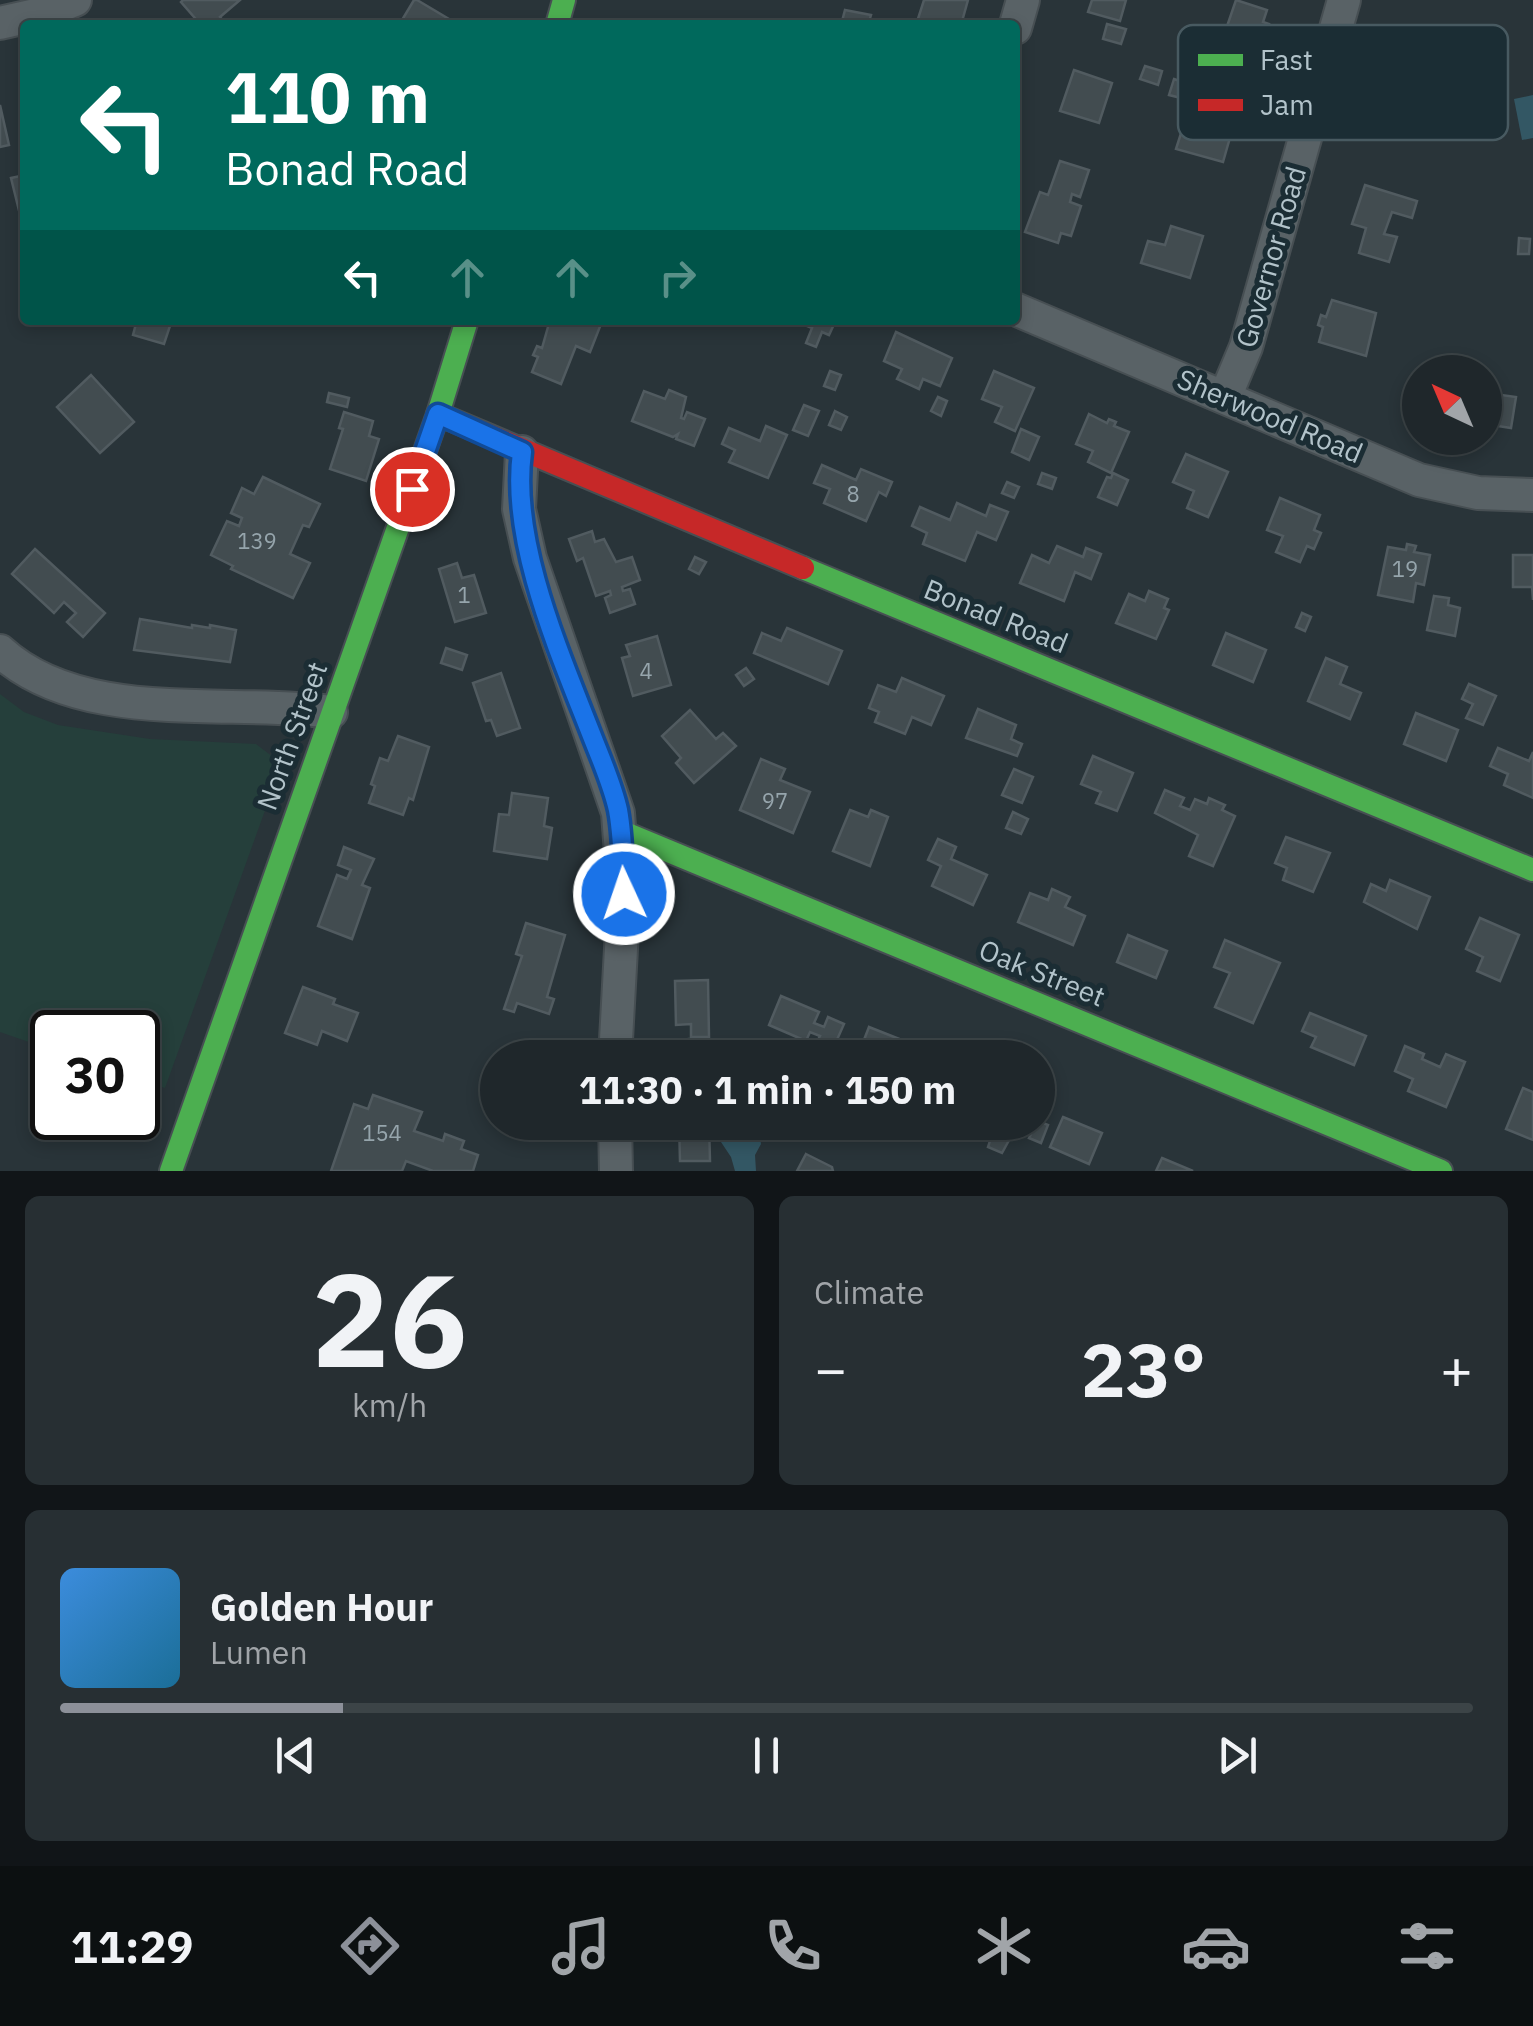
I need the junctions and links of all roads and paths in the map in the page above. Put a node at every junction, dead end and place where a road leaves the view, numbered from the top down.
1 (75, 0) edge
2 (1344, 0) edge
3 (0, 23) edge
4 (1337, 25) edge
5 (1304, 140) edge
6 (1020, 311) edge
7 (465, 325) edge
8 (1226, 396) junction
9 (438, 414) junction
10 (522, 452) junction
11 (1533, 494) edge
12 (0, 651) edge
13 (331, 712) junction
14 (620, 831) junction
15 (1533, 870) edge
16 (616, 1040) edge
17 (616, 1140) edge
18 (172, 1171) edge
19 (616, 1171) edge
20 (1441, 1171) edge

1 - 3 street
2 - 4 street, Governor Road
5 - 8 street, Governor Road
6 - 8 street, Sherwood Road
7 - 9 street, North Street
8 - 11 street, Sherwood Road
9 - 10 street, Bonad Road
9 - 13 street, North Street
10 - 14 street
10 - 15 street, Bonad Road
12 - 13 street
13 - 18 street, North Street
14 - 16 street
14 - 20 street, Oak Street
17 - 19 street

